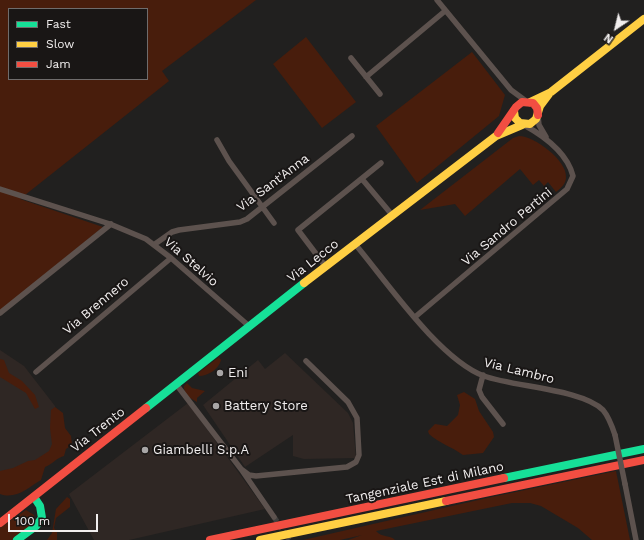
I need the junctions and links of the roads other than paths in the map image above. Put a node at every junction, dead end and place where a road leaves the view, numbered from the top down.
1 (437, 0) edge
2 (445, 11) junction
3 (644, 19) edge
4 (351, 58) dead end
5 (366, 77) junction
6 (511, 90) junction
7 (550, 92) junction
8 (380, 94) dead end
9 (528, 102) junction
10 (515, 109) junction
11 (538, 115) junction
12 (522, 125) junction
13 (352, 136) dead end
14 (496, 136) junction
15 (216, 140) dead end
16 (548, 141) junction
17 (381, 163) dead end
18 (362, 179) junction
19 (0, 189) edge
20 (262, 208) junction
21 (392, 216) junction
22 (274, 223) dead end
23 (111, 224) junction
24 (155, 244) junction
25 (355, 244) junction
26 (172, 258) junction
27 (326, 267) junction
28 (0, 313) edge
29 (415, 317) junction
30 (249, 326) junction
31 (306, 361) dead end
32 (36, 372) dead end
33 (483, 376) junction
34 (176, 384) junction
35 (503, 424) dead end
36 (644, 449) edge
37 (644, 460) edge
38 (241, 470) junction
39 (34, 497) junction
40 (274, 517) tunnel mouth
41 (2, 518) edge
42 (17, 540) edge
43 (210, 540) edge
44 (260, 540) edge
45 (636, 540) edge

1 - 2 street
2 - 5 street
2 - 6 street
3 - 7 main road, Via Lecco
4 - 5 street
5 - 8 street
6 - 9 street
6 - 10 street
7 - 9 main road, Via Lecco
7 - 11 main road, Via Lecco
9 - 10 main road, Via Lecco
9 - 11 main road
10 - 12 main road
10 - 14 main road, Via Lecco
11 - 12 main road, Via Lecco
11 - 16 street
12 - 14 main road, Via Lecco
12 - 16 street
13 - 20 street, Via Sant'Anna
14 - 21 main road, Via Lecco
15 - 20 street
16 - 29 street, Via Sandro Pertini
17 - 18 street
18 - 21 street
18 - 27 street
19 - 23 street, Via Stelvio
20 - 22 street
20 - 24 street, Via Sant'Anna
21 - 25 main road, Via Lecco
23 - 24 street, Via Stelvio
23 - 28 street
24 - 26 street, Via Stelvio
25 - 27 main road, Via Lecco
25 - 29 street, Via Lambro
26 - 30 street, Via Stelvio
26 - 32 street, Via Brennero
27 - 30 main road, Via Lecco
29 - 33 street, Via Lambro
30 - 34 main road, Via Trento
31 - 38 street
33 - 35 street
33 - 45 street, Via Lambro, bridge
34 - 38 street
34 - 39 main road, Via Trento
36 - 43 main road, Tangenziale Est di Milano
37 - 44 main road, Tangenziale Est di Milano
38 - 40 street
39 - 41 main road, Via Trento
39 - 42 main road

